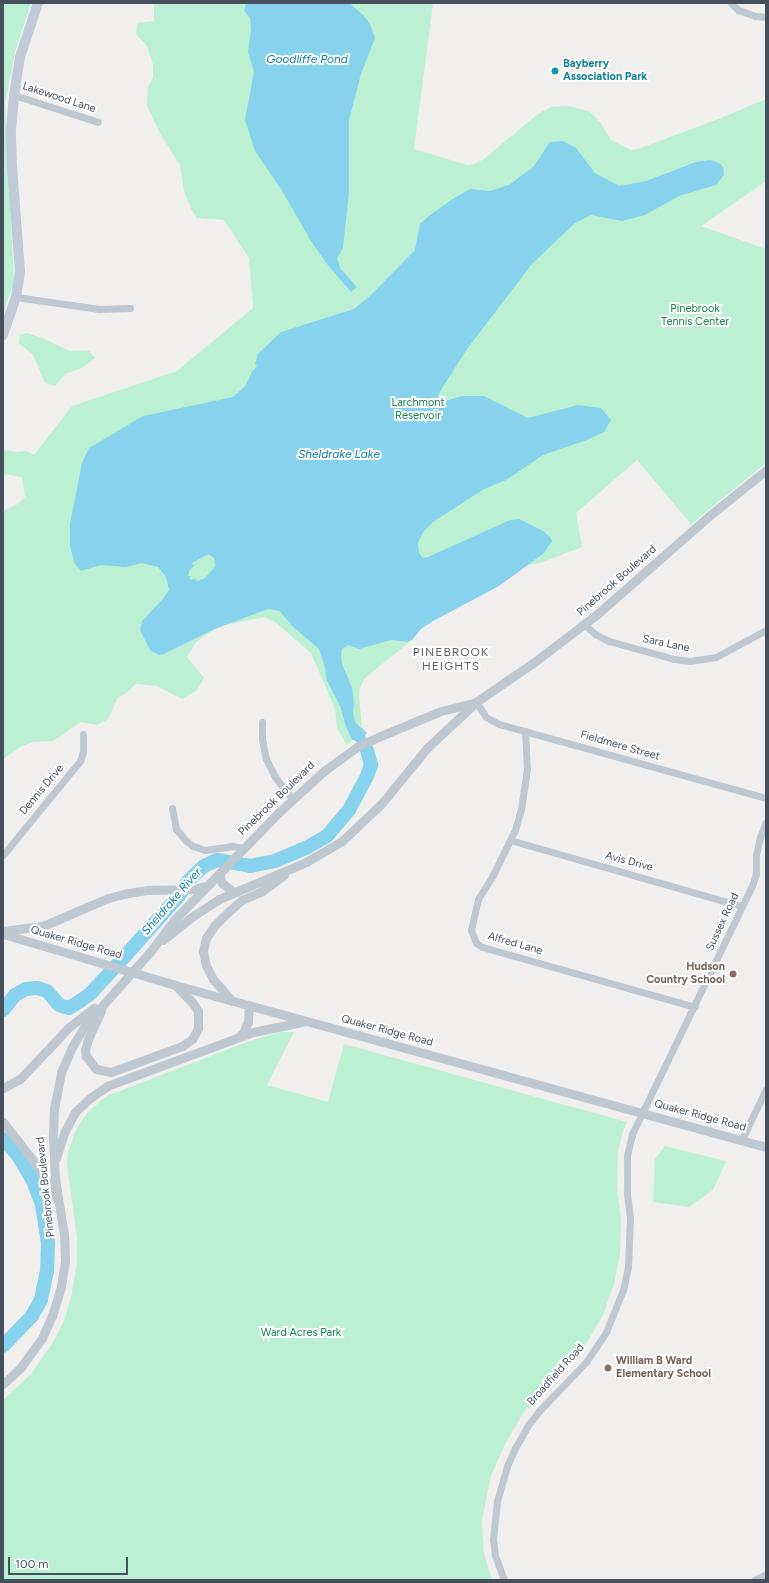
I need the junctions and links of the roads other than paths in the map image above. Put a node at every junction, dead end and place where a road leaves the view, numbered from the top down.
1 (38, 3) edge
2 (731, 3) edge
3 (766, 17) edge
4 (14, 96) junction
5 (98, 122) dead end
6 (16, 297) junction
7 (130, 308) dead end
8 (3, 334) edge
9 (766, 470) edge
10 (584, 624) junction
11 (766, 630) edge
12 (476, 702) junction
13 (262, 722) dead end
14 (525, 731) junction
15 (83, 734) dead end
16 (766, 798) edge
17 (292, 799) junction
18 (172, 808) dead end
19 (766, 822) edge
20 (510, 840) junction
21 (244, 848) junction
22 (3, 855) edge
23 (296, 866) junction
24 (219, 874) junction
25 (208, 886) junction
26 (233, 892) junction
27 (742, 906) junction
28 (3, 930) edge
29 (3, 934) edge
30 (150, 952) junction
31 (175, 985) junction
32 (105, 1000) junction
33 (232, 1001) junction
34 (249, 1005) junction
35 (695, 1007) junction
36 (305, 1021) junction
37 (238, 1037) junction
38 (3, 1088) edge
39 (766, 1089) edge
40 (643, 1113) junction
41 (3, 1122) edge
42 (742, 1139) junction
43 (766, 1147) edge
44 (54, 1163) junction
45 (59, 1204) junction
46 (3, 1384) edge
47 (766, 1574) edge
48 (504, 1580) edge
49 (754, 1580) edge

1 - 4 main road
2 - 3 street
4 - 5 street, Lakewood Lane
4 - 6 main road
6 - 7 street
6 - 8 main road
9 - 10 street, Pinebrook Boulevard
10 - 11 street, Sara Lane
10 - 12 street, Pinebrook Boulevard
12 - 14 street, Fieldmere Street
12 - 17 street, Pinebrook Boulevard
12 - 23 street, Pinebrook Boulevard
13 - 17 street
14 - 16 street, Fieldmere Street
14 - 20 street, Alfred Lane
15 - 22 street, Dennis Drive
17 - 21 street, Pinebrook Boulevard
18 - 21 street
19 - 27 street, Sussex Road
20 - 27 street, Avis Drive
20 - 35 street, Alfred Lane
21 - 24 street, Pinebrook Boulevard
23 - 26 street, Pinebrook Boulevard
23 - 33 street
24 - 25 street, Pinebrook Boulevard
24 - 26 street
25 - 28 street
25 - 30 street, Pinebrook Boulevard
26 - 30 street, Pinebrook Boulevard
27 - 35 street, Sussex Road
29 - 31 street, Quaker Ridge Road, bridge
30 - 32 street, Pinebrook Boulevard
31 - 32 street
31 - 33 street, Quaker Ridge Road
32 - 38 street
32 - 44 street, Pinebrook Boulevard
33 - 34 street, Quaker Ridge Road
34 - 36 street, Quaker Ridge Road
34 - 37 street
35 - 40 street, Sussex Road
36 - 37 street
36 - 40 street, Quaker Ridge Road
37 - 44 street
39 - 42 street
40 - 42 street, Quaker Ridge Road
40 - 48 street, Broadfield Road
41 - 45 street
42 - 43 street, Quaker Ridge Road
44 - 45 street, Pinebrook Boulevard
45 - 46 street, Pinebrook Boulevard
47 - 49 street

